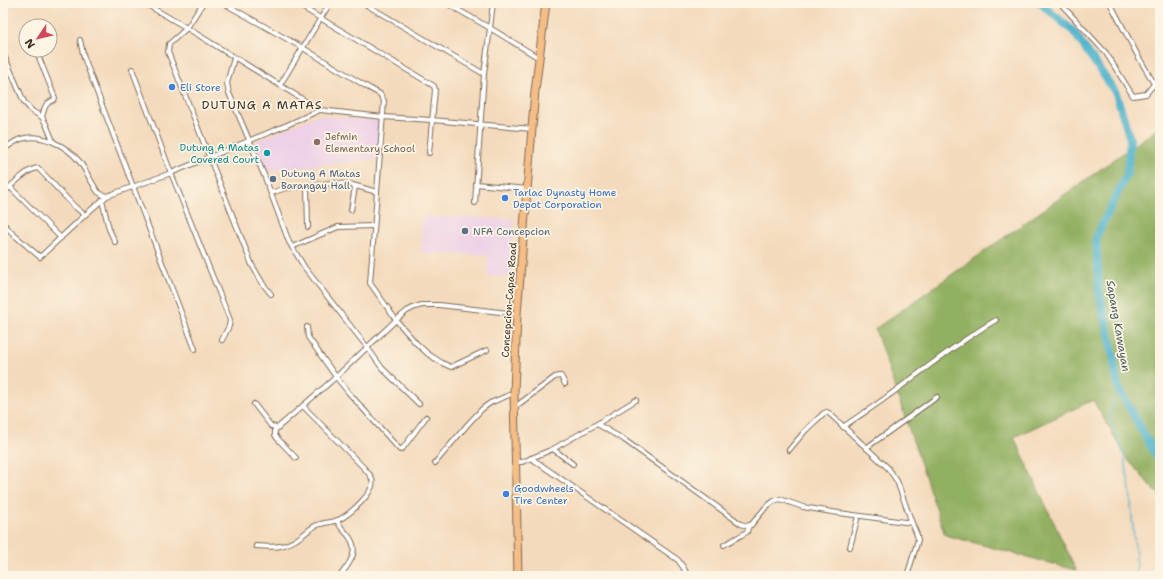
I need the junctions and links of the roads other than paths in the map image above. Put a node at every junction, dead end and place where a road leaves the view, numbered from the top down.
1 (144, 3) edge
2 (203, 3) edge
3 (223, 3) edge
4 (294, 3) edge
5 (330, 3) edge
6 (363, 3) edge
7 (446, 3) edge
8 (492, 3) edge
9 (546, 3) edge
10 (1060, 3) edge
11 (1110, 3) edge
12 (321, 19) junction
13 (187, 28) junction
14 (490, 28) junction
15 (80, 40) dead end
16 (303, 48) junction
17 (3, 53) edge
18 (39, 58) edge
19 (234, 58) junction
20 (539, 58) junction
21 (132, 69) dead end
22 (484, 74) junction
23 (1154, 84) junction
24 (280, 85) junction
25 (1160, 94) edge
26 (320, 110) junction
27 (42, 117) junction
28 (383, 117) junction
29 (432, 120) junction
30 (481, 125) junction
31 (532, 129) junction
32 (53, 141) junction
33 (249, 141) junction
34 (3, 150) edge
35 (429, 153) dead end
36 (210, 156) junction
37 (171, 173) junction
38 (476, 184) junction
39 (307, 186) junction
40 (10, 187) junction
41 (133, 187) junction
42 (354, 187) junction
43 (527, 189) junction
44 (377, 192) junction
45 (3, 193) edge
46 (271, 193) junction
47 (107, 196) junction
48 (102, 200) junction
49 (475, 204) dead end
50 (351, 210) dead end
51 (85, 215) junction
52 (3, 223) edge
53 (374, 226) junction
54 (308, 227) dead end
55 (61, 238) junction
56 (115, 242) dead end
57 (292, 247) junction
58 (271, 294) dead end
59 (517, 314) junction
60 (396, 320) junction
61 (996, 320) dead end
62 (307, 327) dead end
63 (222, 340) dead end
64 (367, 347) junction
65 (195, 349) dead end
66 (487, 350) dead end
67 (336, 377) junction
68 (565, 384) dead end
69 (514, 393) junction
70 (937, 397) dead end
71 (636, 400) dead end
72 (254, 404) dead end
73 (419, 404) dead end
74 (303, 406) junction
75 (515, 408) junction
76 (426, 417) dead end
77 (597, 424) junction
78 (843, 427) junction
79 (278, 428) junction
80 (866, 448) junction
81 (553, 449) junction
82 (789, 450) dead end
83 (296, 458) dead end
84 (531, 458) junction
85 (516, 462) junction
86 (436, 463) dead end
87 (573, 464) dead end
88 (858, 516) junction
89 (337, 520) junction
90 (912, 523) junction
91 (749, 525) junction
92 (724, 545) dead end
93 (256, 546) dead end
94 (850, 547) dead end
95 (340, 576) edge
96 (518, 576) edge
97 (688, 576) edge
98 (907, 576) edge

1 - 13 street
2 - 13 street
3 - 16 street
4 - 12 street
5 - 12 street
6 - 22 street
7 - 14 street
8 - 14 street
9 - 20 main road, Concepcion-Capas Road
10 - 23 street
11 - 23 street
12 - 16 street
12 - 29 street
13 - 19 street
13 - 36 street
14 - 20 street
14 - 22 street
15 - 41 street
16 - 24 street
16 - 28 street
17 - 27 street
18 - 27 street
19 - 24 street
19 - 33 street
20 - 31 main road, Concepcion-Capas Road
21 - 37 street
22 - 30 street
23 - 25 street
24 - 26 street
26 - 28 street
26 - 33 street
27 - 32 street
28 - 29 street
28 - 44 street
29 - 30 street
29 - 35 street
30 - 31 street
30 - 38 street
31 - 43 main road, Concepcion-Capas Road
32 - 34 street
32 - 47 street
33 - 36 street
33 - 46 street
36 - 37 street
36 - 58 street
37 - 41 street
37 - 63 street
38 - 43 street
38 - 49 street
39 - 42 street
39 - 46 street
39 - 54 street
40 - 45 street
40 - 51 street
40 - 55 street
41 - 47 street
41 - 65 street
42 - 44 street
42 - 50 street
43 - 59 main road, Concepcion-Capas Road
44 - 53 street
46 - 57 street
47 - 48 street
48 - 51 street
48 - 56 street
51 - 55 street
52 - 55 street
53 - 57 street
53 - 60 street
57 - 64 street
59 - 60 street
59 - 69 main road, Concepcion-Capas Road
60 - 64 street
60 - 66 street
61 - 78 street
62 - 67 street
64 - 67 street
64 - 73 street
67 - 74 street
67 - 76 street
68 - 75 street
69 - 75 main road, Concepcion-Capas Road
69 - 86 street
70 - 80 street
71 - 77 street
72 - 79 street
74 - 79 street
74 - 89 street
75 - 85 main road, Concepcion-Capas Road
77 - 81 street
77 - 91 street
78 - 80 street
78 - 82 street
79 - 83 street
80 - 90 street
81 - 84 street
81 - 87 street
84 - 85 street
84 - 97 street
85 - 96 main road, Concepcion-Capas Road
88 - 90 street
88 - 91 street
88 - 94 street
89 - 93 street
89 - 95 street
90 - 98 street
91 - 92 street

